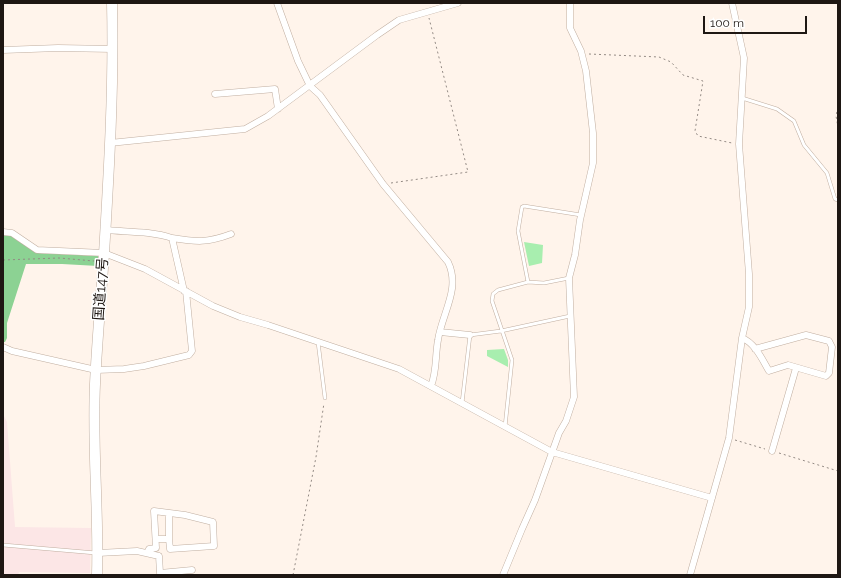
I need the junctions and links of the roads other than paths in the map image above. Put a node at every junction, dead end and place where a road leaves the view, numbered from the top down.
1 (112, 3) edge
2 (277, 3) edge
3 (458, 3) edge
4 (570, 3) edge
5 (732, 3) edge
6 (113, 49) junction
7 (3, 50) edge
8 (310, 86) junction
9 (215, 94) dead end
10 (742, 98) junction
11 (278, 108) junction
12 (110, 143) junction
13 (838, 200) edge
14 (581, 215) junction
15 (105, 230) junction
16 (3, 232) edge
17 (231, 234) dead end
18 (172, 238) junction
19 (102, 257) junction
20 (569, 278) junction
21 (528, 282) junction
22 (185, 291) junction
23 (570, 316) junction
24 (501, 331) junction
25 (440, 332) junction
26 (470, 335) junction
27 (742, 338) junction
28 (318, 342) junction
29 (3, 347) edge
30 (755, 349) junction
31 (796, 368) junction
32 (96, 370) junction
33 (431, 386) junction
34 (325, 398) road end
35 (462, 403) junction
36 (505, 427) junction
37 (772, 451) road end
38 (552, 452) junction
39 (712, 498) junction
40 (169, 513) junction
41 (156, 539) junction
42 (169, 539) junction
43 (3, 545) edge
44 (98, 553) junction
45 (147, 553) junction
46 (192, 570) edge
47 (97, 575) edge
48 (503, 575) edge
49 (690, 575) edge

1 - 6 highway, 国道147号
2 - 8 street
3 - 8 street
4 - 14 street
5 - 10 street
6 - 7 street
6 - 12 highway, 国道147号
8 - 11 street
8 - 25 street
9 - 11 street
10 - 13 lane
10 - 27 street
11 - 12 street
12 - 15 highway, 国道147号
14 - 20 street
14 - 21 lane
15 - 18 street
15 - 19 highway, 国道147号
16 - 19 street
17 - 18 street
18 - 22 street
19 - 22 street
19 - 32 highway, 国道147号
20 - 21 lane
20 - 23 street
21 - 24 lane
22 - 28 street
22 - 32 street
23 - 24 lane
23 - 38 street
24 - 26 lane
24 - 36 lane
25 - 26 street
25 - 33 street
26 - 35 lane
27 - 30 street
27 - 39 street
28 - 33 street
28 - 34 lane
29 - 32 street
30 - 31 street
30 - 31 street
31 - 37 street
32 - 44 highway, 国道147号
33 - 35 street
35 - 36 street
36 - 38 street
38 - 39 street
38 - 48 street
39 - 49 street
40 - 41 street
40 - 42 street
40 - 42 street
41 - 42 street
41 - 45 street
43 - 44 lane
44 - 45 street
44 - 47 highway, 国道147号
45 - 46 street

